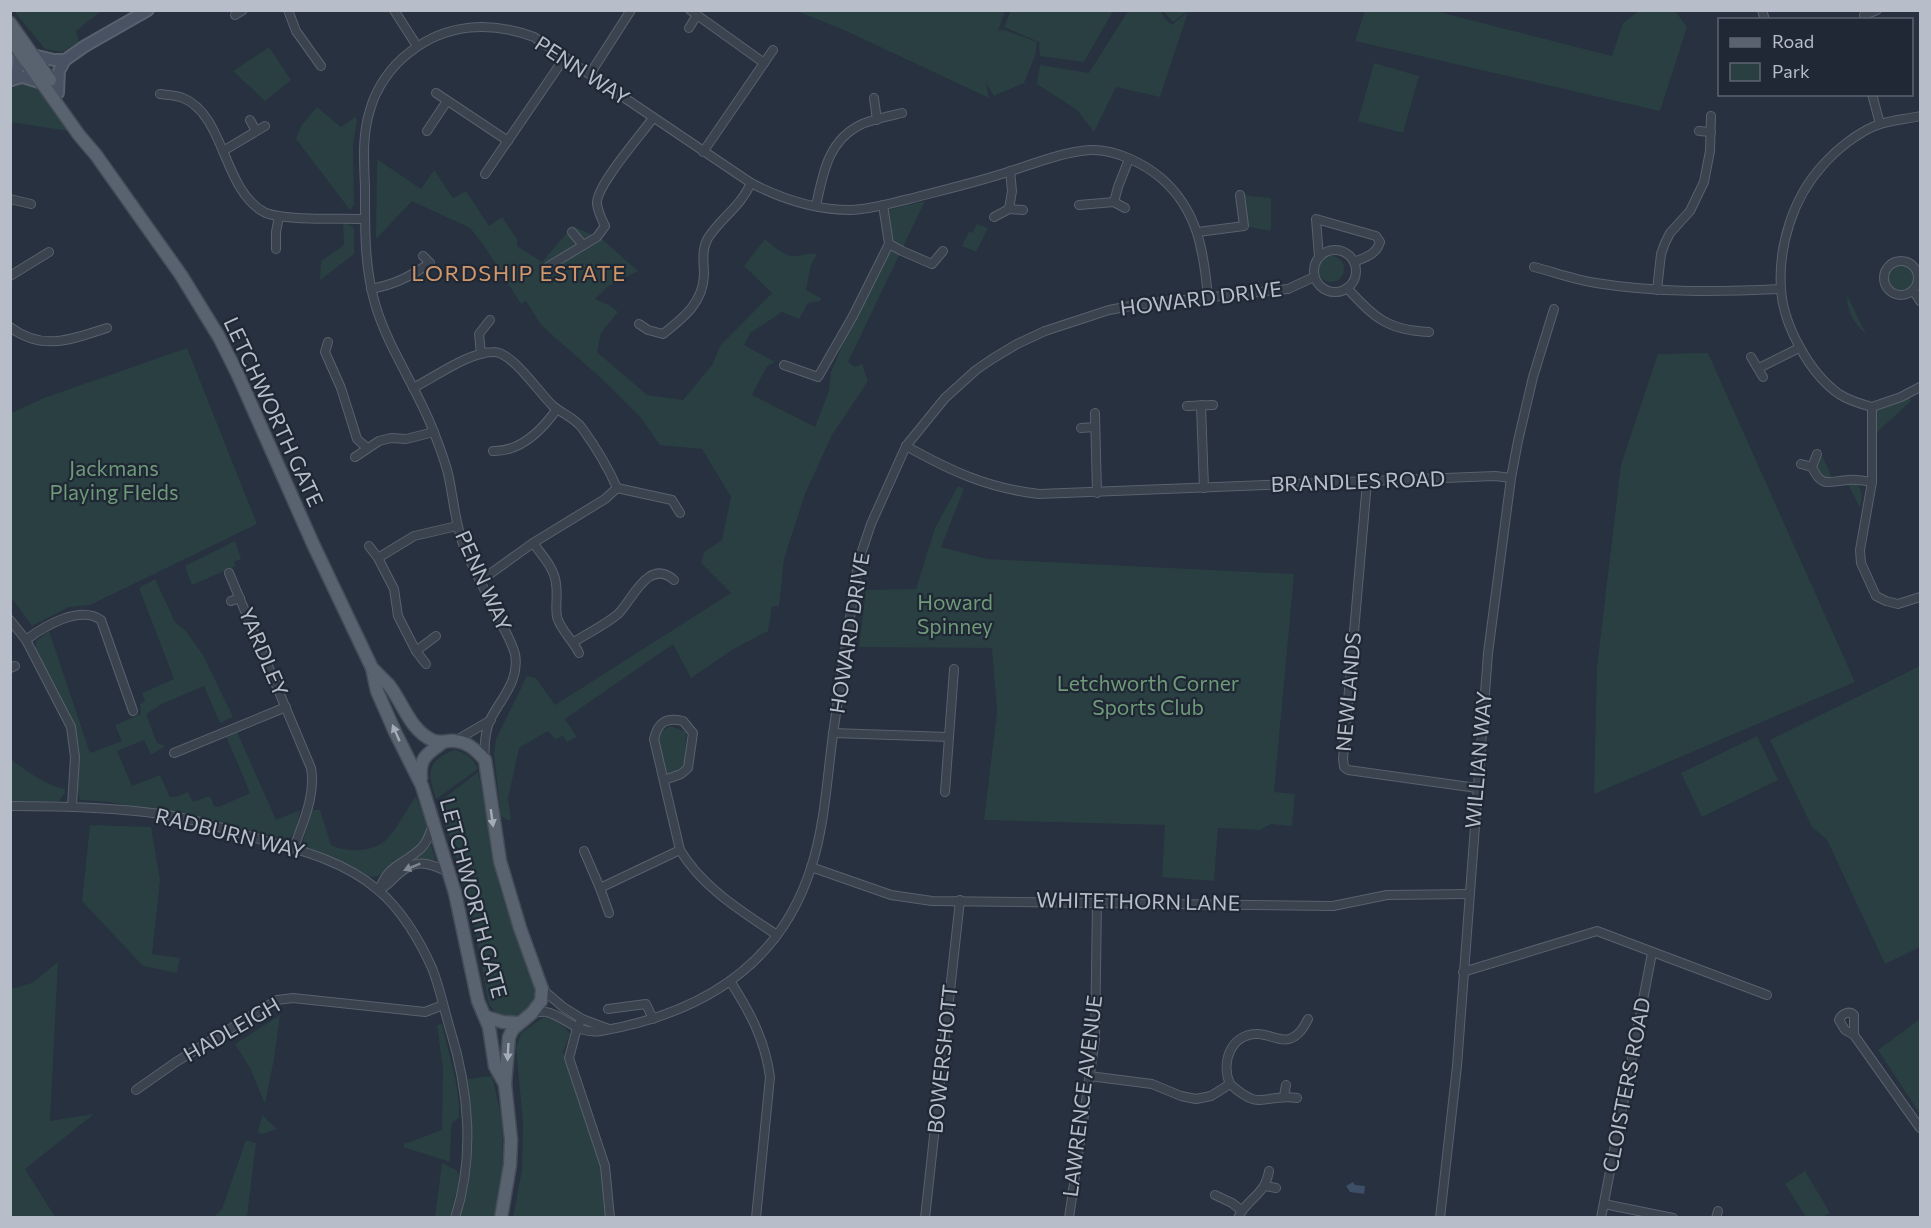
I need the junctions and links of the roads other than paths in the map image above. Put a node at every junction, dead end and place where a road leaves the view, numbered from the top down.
1 (148, 10) edge
2 (288, 10) edge
3 (394, 10) edge
4 (631, 10) edge
5 (1877, 10) edge
6 (694, 13) edge
7 (1863, 15) edge
8 (10, 23) edge
9 (689, 28) dead end
10 (10, 38) edge
11 (417, 46) junction
12 (19, 50) junction
13 (773, 50) dead end
14 (33, 55) junction
15 (566, 57) junction
16 (65, 60) junction
17 (764, 63) junction
18 (321, 66) dead end
19 (590, 74) junction
20 (11, 80) edge
21 (42, 83) junction
22 (58, 93) junction
23 (436, 93) dead end
24 (160, 94) dead end
25 (1873, 96) edge
26 (874, 98) dead end
27 (447, 101) junction
28 (902, 113) dead end
29 (1711, 116) dead end
30 (1920, 116) edge
31 (652, 118) junction
32 (250, 120) dead end
33 (877, 120) junction
34 (1880, 124) junction
35 (265, 126) dead end
36 (256, 131) junction
37 (428, 131) dead end
38 (1699, 131) dead end
39 (1711, 132) junction
40 (508, 141) junction
41 (223, 151) junction
42 (703, 152) junction
43 (96, 155) junction
44 (1129, 159) junction
45 (1010, 171) junction
46 (485, 174) dead end
47 (751, 183) junction
48 (1240, 195) dead end
49 (10, 199) edge
50 (1114, 202) junction
51 (31, 204) dead end
52 (883, 205) junction
53 (1079, 205) dead end
54 (816, 206) junction
55 (1125, 208) dead end
56 (1010, 209) junction
57 (1023, 210) dead end
58 (279, 216) junction
59 (994, 217) dead end
60 (365, 219) junction
61 (572, 232) dead end
62 (1198, 232) junction
63 (889, 244) junction
64 (584, 245) junction
65 (276, 249) dead end
66 (943, 251) dead end
67 (49, 252) dead end
68 (423, 256) dead end
69 (1319, 257) junction
70 (1354, 262) junction
71 (549, 266) dead end
72 (1534, 267) dead end
73 (10, 276) edge
74 (1314, 277) junction
75 (1347, 288) junction
76 (371, 289) junction
77 (1781, 289) junction
78 (1658, 290) junction
79 (1913, 290) junction
80 (1208, 298) junction
81 (1920, 301) edge
82 (1554, 309) dead end
83 (490, 320) dead end
84 (639, 324) dead end
85 (107, 328) dead end
86 (11, 330) edge
87 (1429, 332) dead end
88 (328, 342) dead end
89 (1799, 348) junction
90 (482, 354) junction
91 (1751, 357) dead end
92 (784, 365) dead end
93 (1759, 368) junction
94 (1763, 377) dead end
95 (1920, 387) edge
96 (413, 388) junction
97 (1201, 405) junction
98 (1213, 405) dead end
99 (1187, 406) dead end
100 (1872, 407) junction
101 (557, 409) junction
102 (1095, 413) dead end
103 (1095, 427) junction
104 (1081, 428) dead end
105 (434, 432) junction
106 (906, 446) junction
107 (367, 448) junction
108 (493, 451) dead end
109 (1817, 454) dead end
110 (355, 457) dead end
111 (1801, 464) dead end
112 (1812, 467) junction
113 (1511, 478) junction
114 (1367, 482) junction
115 (1872, 482) junction
116 (617, 488) junction
117 (1204, 488) junction
118 (1097, 493) junction
119 (680, 513) dead end
120 (457, 526) junction
121 (534, 543) junction
122 (369, 546) dead end
123 (378, 558) junction
124 (229, 573) dead end
125 (674, 580) dead end
126 (480, 581) junction
127 (240, 597) junction
128 (1920, 597) edge
129 (231, 601) dead end
130 (10, 620) edge
131 (436, 636) dead end
132 (26, 640) junction
133 (574, 642) junction
134 (416, 651) junction
135 (579, 653) dead end
136 (426, 664) dead end
137 (372, 668) junction
138 (954, 669) dead end
139 (286, 707) junction
140 (133, 711) dead end
141 (491, 720) junction
142 (833, 733) junction
143 (949, 737) junction
144 (449, 742) junction
145 (174, 753) dead end
146 (484, 760) junction
147 (664, 780) junction
148 (422, 786) junction
149 (1477, 788) junction
150 (945, 792) dead end
151 (10, 806) edge
152 (72, 806) junction
153 (433, 823) junction
154 (294, 848) junction
155 (680, 850) junction
156 (584, 851) dead end
157 (812, 867) junction
158 (450, 873) junction
159 (600, 888) junction
160 (379, 890) junction
161 (1469, 894) junction
162 (960, 900) junction
163 (1097, 902) junction
164 (609, 913) dead end
165 (777, 934) junction
166 (1652, 953) junction
167 (1463, 972) junction
168 (730, 981) junction
169 (542, 989) junction
170 (1767, 995) dead end
171 (443, 1005) junction
172 (608, 1009) dead end
173 (532, 1013) junction
174 (486, 1017) junction
175 (582, 1019) junction
176 (653, 1019) junction
177 (1308, 1019) dead end
178 (519, 1023) junction
179 (577, 1028) junction
180 (609, 1029) junction
181 (1854, 1035) dead end
182 (1089, 1076) junction
183 (506, 1084) junction
184 (1230, 1084) junction
185 (1286, 1085) dead end
186 (136, 1090) dead end
187 (1284, 1096) junction
188 (1297, 1098) dead end
189 (1920, 1128) edge
190 (1269, 1171) dead end
191 (1265, 1186) junction
192 (1276, 1188) dead end
193 (1215, 1195) dead end
194 (1604, 1204) junction
195 (1240, 1214) edge
196 (455, 1218) edge
197 (501, 1218) edge
198 (610, 1218) edge
199 (756, 1218) edge
200 (925, 1218) edge
201 (1069, 1218) edge
202 (1440, 1218) edge
203 (1601, 1218) edge
204 (1673, 1218) edge

1 - 16 street
2 - 18 street
3 - 11 street
4 - 19 street
5 - 7 street
6 - 9 street
6 - 17 street
8 - 14 main road, LETCHWORTH GATE
10 - 12 main road, LETCHWORTH GATE
11 - 15 street, PENN WAY
11 - 60 street, PENN WAY
12 - 20 street
12 - 21 main road, LETCHWORTH GATE
13 - 17 street
14 - 16 street
14 - 22 main road, LETCHWORTH GATE
15 - 19 street, PENN WAY
15 - 40 street
16 - 22 street
17 - 42 street
19 - 31 street, PENN WAY
20 - 21 street
21 - 43 main road, LETCHWORTH GATE
22 - 43 main road, LETCHWORTH GATE
23 - 27 street
24 - 41 street
25 - 34 street
26 - 33 street
27 - 37 street
27 - 40 street
28 - 33 street
29 - 39 street
30 - 34 street
31 - 42 street, PENN WAY
31 - 64 street
32 - 36 street
33 - 54 street
34 - 77 street
35 - 36 street
36 - 41 street
38 - 39 street
39 - 78 street
40 - 46 street
41 - 58 street
42 - 47 street, PENN WAY
43 - 137 main road, LETCHWORTH GATE
44 - 45 street, PENN WAY
44 - 50 street
44 - 62 street, PENN WAY
45 - 52 street, PENN WAY
45 - 56 street
47 - 54 street, PENN WAY
47 - 84 street
48 - 62 street
49 - 51 street
50 - 53 street
50 - 55 street
52 - 54 street, PENN WAY
52 - 63 street
56 - 57 street
56 - 59 street
58 - 60 street
58 - 65 street
60 - 76 street, PENN WAY
61 - 64 street
62 - 80 street, PENN WAY
63 - 66 street
63 - 92 street
64 - 71 street
67 - 73 street
68 - 76 street
69 - 70 street
69 - 70 street
69 - 74 street
70 - 75 street
72 - 78 street
74 - 75 street
74 - 80 street, HOWARD DRIVE
75 - 87 street
76 - 96 street, PENN WAY
77 - 78 street
77 - 89 street
79 - 79 street
79 - 81 street
80 - 106 street, HOWARD DRIVE
82 - 113 street, WILLIAN WAY
83 - 90 street
85 - 86 street
88 - 107 street
89 - 93 street
89 - 100 street
90 - 96 street
90 - 101 street
91 - 93 street
93 - 94 street
95 - 100 street
96 - 105 street, PENN WAY
97 - 98 street
97 - 99 street
97 - 117 street
100 - 115 street
101 - 108 street
101 - 116 street
102 - 103 street
103 - 104 street
103 - 118 street
105 - 107 street
105 - 120 street, PENN WAY
106 - 118 street, BRANDLES ROAD
106 - 142 street, HOWARD DRIVE
107 - 110 street
109 - 112 street
111 - 112 street
112 - 115 street
113 - 114 street, BRANDLES ROAD
113 - 149 street, WILLIAN WAY
114 - 117 street, BRANDLES ROAD
114 - 149 street, NEWLANDS
115 - 128 street
116 - 119 street
116 - 121 street
117 - 118 street, BRANDLES ROAD
120 - 123 street
120 - 126 street, PENN WAY
121 - 126 street
121 - 133 street
122 - 123 street
123 - 134 street
124 - 127 street, YARDLEY
125 - 133 street
126 - 141 street, PENN WAY
127 - 129 street, YARDLEY
127 - 139 street, YARDLEY
130 - 132 street
131 - 134 street
132 - 140 street
132 - 152 street
133 - 135 street
134 - 136 street
137 - 144 main road, LETCHWORTH GATE
148 -> 137 main road, LETCHWORTH GATE
138 - 143 street
139 - 145 street, YARDLEY
139 - 154 street, YARDLEY
141 - 144 street, PENN WAY
141 - 146 street, PENN WAY
142 - 143 street
142 - 157 street, HOWARD DRIVE
143 - 150 street
144 - 146 main road, LETCHWORTH GATE
144 - 148 main road, LETCHWORTH GATE
146 -> 169 main road, LETCHWORTH GATE
147 - 147 street
147 - 155 street
148 - 153 main road, LETCHWORTH GATE
149 - 161 street, WILLIAN WAY
151 - 152 street, RADBURN WAY
152 - 154 street, RADBURN WAY
153 - 158 main road, LETCHWORTH GATE
153 - 160 street
154 - 160 street, RADBURN WAY
155 - 159 street
155 - 165 street
156 - 159 street
157 - 162 street, WHITETHORN LANE
157 - 165 street, HOWARD DRIVE
158 -> 160 street
158 - 174 main road, LETCHWORTH GATE
159 - 164 street
160 - 171 street, RADBURN WAY
161 - 163 street, WHITETHORN LANE
161 - 167 street, WILLIAN WAY
162 - 163 street, WHITETHORN LANE
162 - 200 street, BOWERSHOTT
163 - 182 street, LAWRENCE AVENUE
165 - 168 street, HOWARD DRIVE
166 - 167 street
166 - 170 street
166 - 194 street, CLOISTERS ROAD
167 - 202 street, WILLIAN WAY
168 - 176 street, HOWARD DRIVE
168 - 199 street
169 - 173 main road, LETCHWORTH GATE
169 - 175 street
171 - 186 street, HADLEIGH
171 - 196 street, RADBURN WAY
172 - 176 street
173 - 178 main road, LETCHWORTH GATE
173 - 179 street, HOWARD DRIVE
174 - 178 main road, LETCHWORTH GATE
174 - 183 main road
175 - 179 street
175 - 180 street
176 - 180 street, HOWARD DRIVE
177 - 184 street
178 -> 183 main road
179 - 180 street, HOWARD DRIVE
179 - 198 street
181 - 189 street
182 - 184 street
182 - 201 street, LAWRENCE AVENUE
183 - 197 main road
184 - 187 street
185 - 187 street
187 - 188 street
190 - 191 street
191 - 192 street
191 - 195 street
193 - 195 street
194 - 203 street, CLOISTERS ROAD
194 - 204 street

